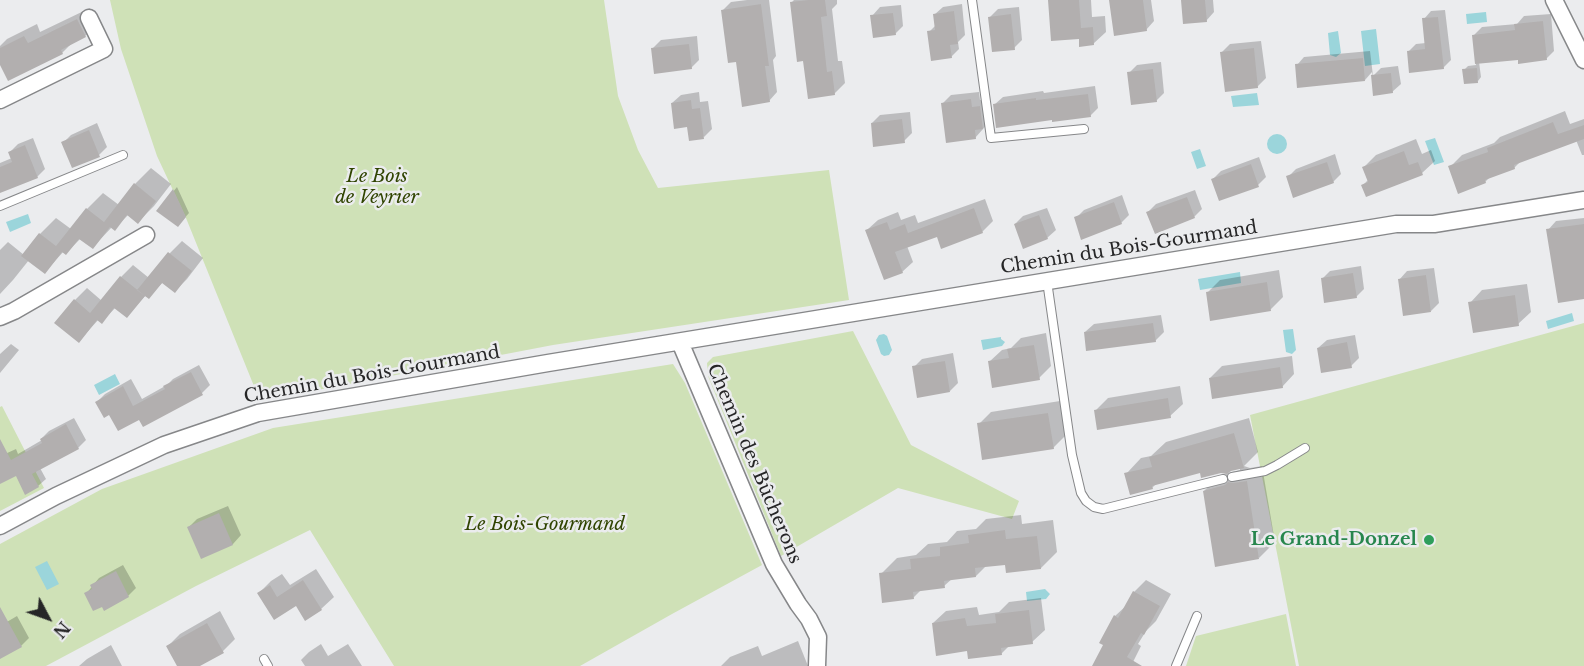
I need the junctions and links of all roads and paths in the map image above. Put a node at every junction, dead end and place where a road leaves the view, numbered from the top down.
1 (972, 0) edge
2 (1554, 0) edge
3 (89, 18) dead end
4 (1584, 60) edge
5 (0, 100) edge
6 (1084, 129) dead end
7 (123, 155) dead end
8 (1584, 200) edge
9 (0, 206) edge
10 (146, 235) dead end
11 (1047, 281) junction
12 (0, 317) edge
13 (680, 342) junction
14 (1305, 448) dead end
15 (0, 526) edge
16 (1197, 616) dead end
17 (818, 666) edge
18 (1176, 666) edge

1 - 6 lane
2 - 4 street
3 - 5 street
7 - 9 lane
8 - 11 street, Chemin du Bois-Gourmand
10 - 12 street
11 - 13 street, Chemin du Bois-Gourmand
11 - 14 lane
13 - 15 street, Chemin du Bois-Gourmand
13 - 17 street, Chemin des Bûcherons
16 - 18 lane

